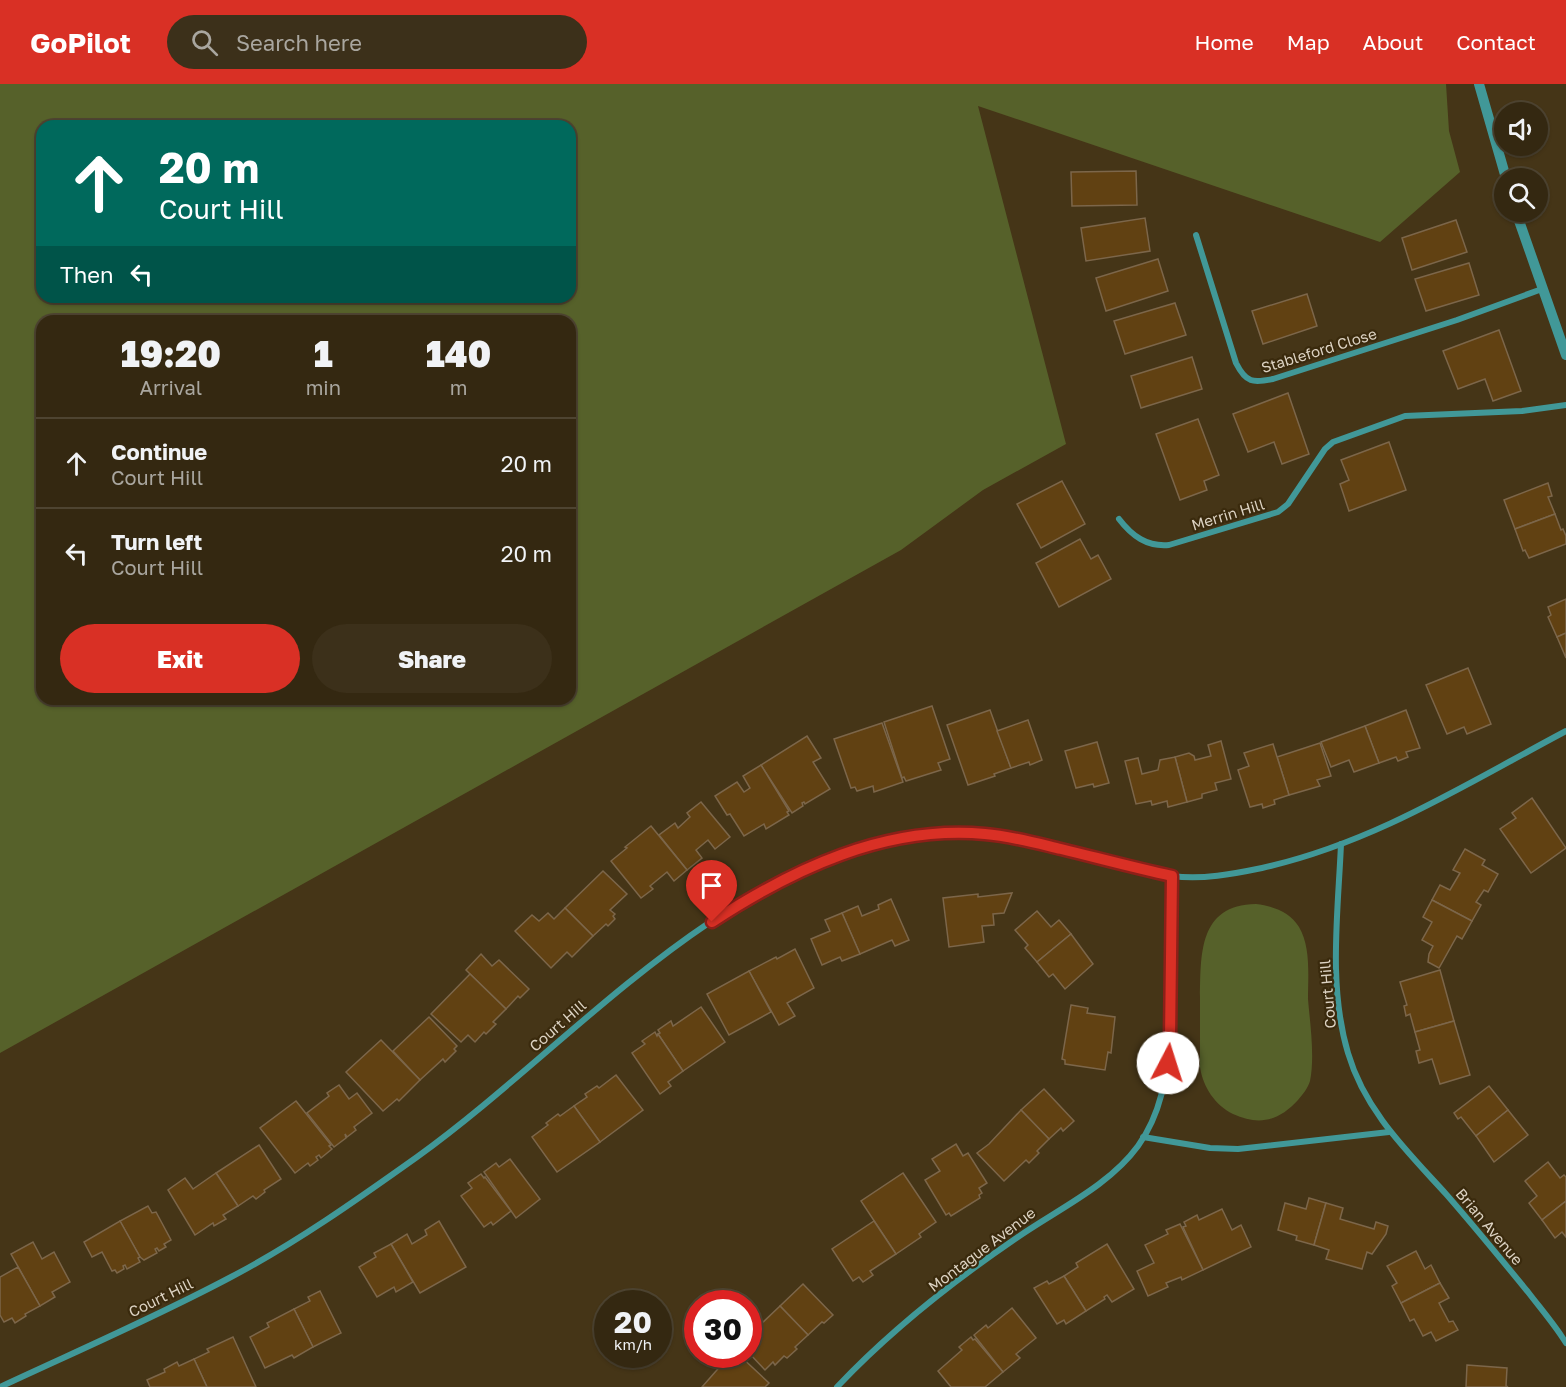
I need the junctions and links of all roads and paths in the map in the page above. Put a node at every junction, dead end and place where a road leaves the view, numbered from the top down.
1 (1479, 84) edge
2 (1503, 168) edge
3 (1519, 222) edge
4 (1196, 236) dead end
5 (1542, 289) junction
6 (1566, 355) edge
7 (1566, 405) edge
8 (1119, 519) dead end
9 (1566, 731) edge
10 (1341, 844) junction
11 (1172, 876) junction
12 (1389, 1132) junction
13 (1143, 1137) junction
14 (1566, 1343) edge
15 (0, 1387) edge
16 (837, 1387) edge

1 - 2 street
3 - 5 street
4 - 5 street, Stableford Close
5 - 6 street
7 - 8 street, Merrin Hill
9 - 10 street, Court Hill
10 - 11 street, Court Hill
10 - 12 street, Court Hill
11 - 13 street, Montague Avenue
11 - 15 street, Court Hill
12 - 13 street
12 - 14 street, Brian Avenue
13 - 16 street, Montague Avenue

